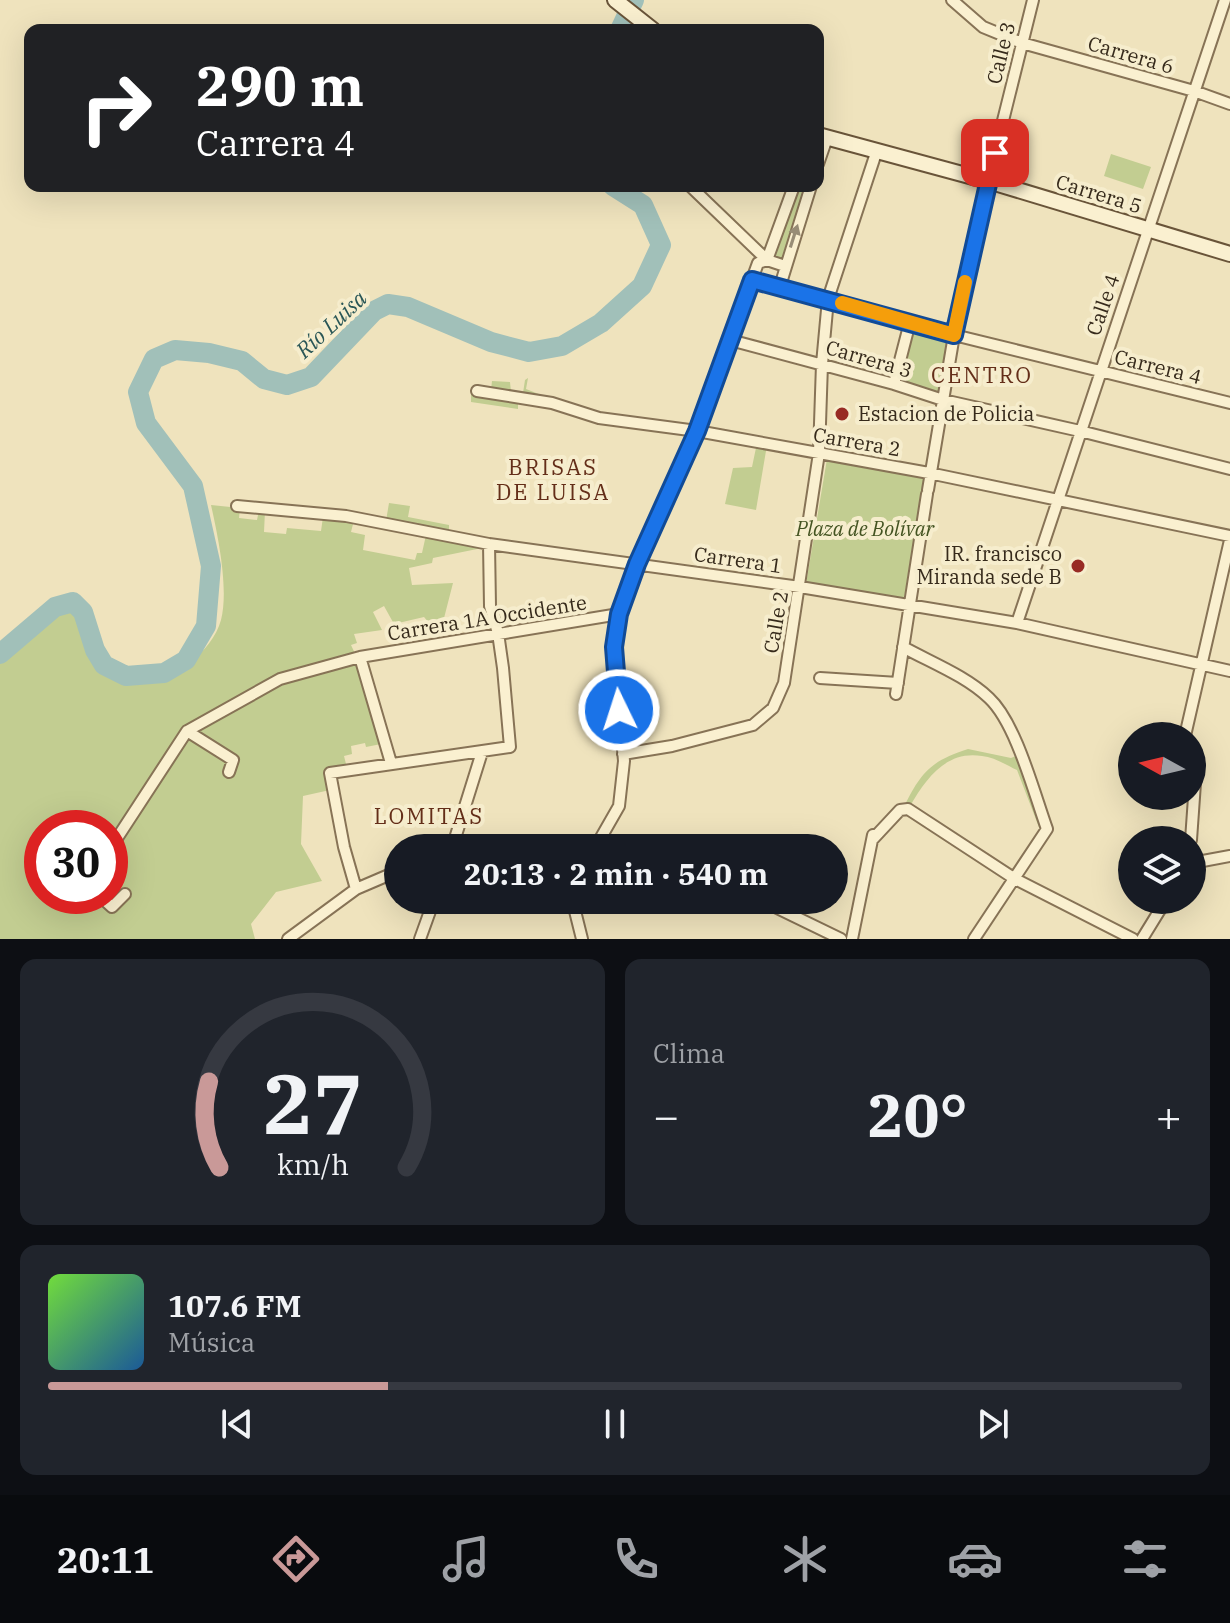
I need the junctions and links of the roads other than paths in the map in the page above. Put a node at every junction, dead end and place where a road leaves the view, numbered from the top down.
1 (615, 0) edge
2 (952, 0) edge
3 (1033, 0) edge
4 (1225, 0) edge
5 (646, 24) edge
6 (1022, 43) junction
7 (1194, 91) junction
8 (1230, 104) edge
9 (824, 137) edge
10 (877, 150) junction
11 (988, 181) junction
12 (700, 192) edge
13 (792, 192) edge
14 (809, 192) edge
15 (1148, 229) junction
16 (1230, 254) edge
17 (767, 260) junction
18 (785, 266) junction
19 (752, 280) junction
20 (780, 286) junction
21 (828, 299) junction
22 (910, 322) junction
23 (954, 335) junction
24 (730, 340) junction
25 (822, 364) junction
26 (1100, 371) junction
27 (894, 384) junction
28 (477, 391) dead end
29 (943, 400) junction
30 (1230, 403) edge
31 (697, 431) junction
32 (1080, 431) junction
33 (819, 453) junction
34 (1230, 469) edge
35 (929, 473) junction
36 (1057, 500) junction
37 (237, 506) dead end
38 (1230, 538) edge
39 (489, 544) junction
40 (637, 564) junction
41 (800, 587) junction
42 (909, 605) junction
43 (619, 614) junction
44 (1017, 623) junction
45 (498, 633) junction
46 (903, 647) junction
47 (360, 657) junction
48 (1201, 665) junction
49 (1230, 671) edge
50 (820, 678) dead end
51 (1188, 722) edge
52 (187, 731) junction
53 (482, 752) junction
54 (624, 757) junction
55 (391, 763) junction
56 (229, 772) dead end
57 (128, 821) edge
58 (456, 834) edge
59 (603, 834) edge
60 (1230, 856) edge
61 (1206, 860) edge
62 (384, 877) edge
63 (1015, 879) junction
64 (356, 889) junction
65 (429, 914) edge
66 (576, 914) edge
67 (789, 914) edge
68 (1157, 914) edge
69 (288, 939) edge
70 (420, 939) edge
71 (582, 939) edge
72 (841, 939) edge
73 (852, 939) edge
74 (974, 939) edge
75 (1133, 939) edge
76 (1142, 939) edge

1 - 5 main road
2 - 6 street, Carrera 6
3 - 6 street, Calle 3
4 - 7 street, Calle 4
6 - 7 street, Carrera 6
6 - 11 street, Calle 3
7 - 8 street, Carrera 6
7 - 15 street, Calle 4
9 - 10 main road, Carrera 5
10 - 11 main road, Carrera 5
10 - 21 street, Calle 2
11 - 15 main road, Carrera 5
11 - 23 street, Calle 3
12 - 17 street
13 - 17 street
18 -> 14 street
15 - 16 main road, Carrera 5
15 - 26 street, Calle 4
17 - 18 street
17 - 19 street
18 - 20 street
19 - 20 street, Carrera 4
19 - 24 street
20 - 21 street, Carrera 4
21 - 22 street, Carrera 4
21 - 25 street, Calle 2
22 - 23 street, Carrera 4
22 - 27 street
23 - 26 street, Carrera 4
23 - 29 street, Calle 3
24 - 25 street, Carrera 3
24 - 31 street
25 - 27 street, Carrera 3
25 - 33 street, Calle 2
26 - 30 street, Carrera 4
26 - 32 street, Calle 4
27 - 29 street, Carrera 3
28 - 31 street, Carrera 2
29 - 32 street, Carrera 3
29 - 35 street, Calle 3
31 - 33 street, Carrera 2
31 - 40 street
32 - 34 street, Carrera 3
32 - 36 street, Calle 4
33 - 35 street, Carrera 2
33 - 41 street, Calle 2
35 - 36 street, Carrera 2
35 - 42 street, Calle 3
36 - 38 street, Carrera 2
36 - 44 street, Calle 4
37 - 39 street, Carrera 1
38 - 48 street
39 - 40 street, Carrera 1
39 - 45 street
40 - 41 street, Carrera 1
40 - 43 street
41 - 42 street, Carrera 1
41 - 54 street, Calle 2
42 - 44 street, Carrera 1
42 - 46 street, Calle 3
43 - 45 street, Carrera 1A Occidente
43 - 54 street
44 - 48 street, Carrera 1
45 - 47 street, Carrera 1A Occidente
45 - 53 street
46 - 50 street, Calle 3
46 - 63 street
47 - 52 street, Carrera 1A Occidente
47 - 55 street
48 - 49 street, Carrera 1
48 - 51 street
52 - 56 street
52 - 57 street
53 - 55 street
53 - 58 street
54 - 59 street
55 - 64 street
60 - 61 street
62 - 64 street
63 - 73 street
63 - 74 street
63 - 75 street
64 - 69 street
65 - 70 street
66 - 71 street
67 - 72 street
68 - 76 street

